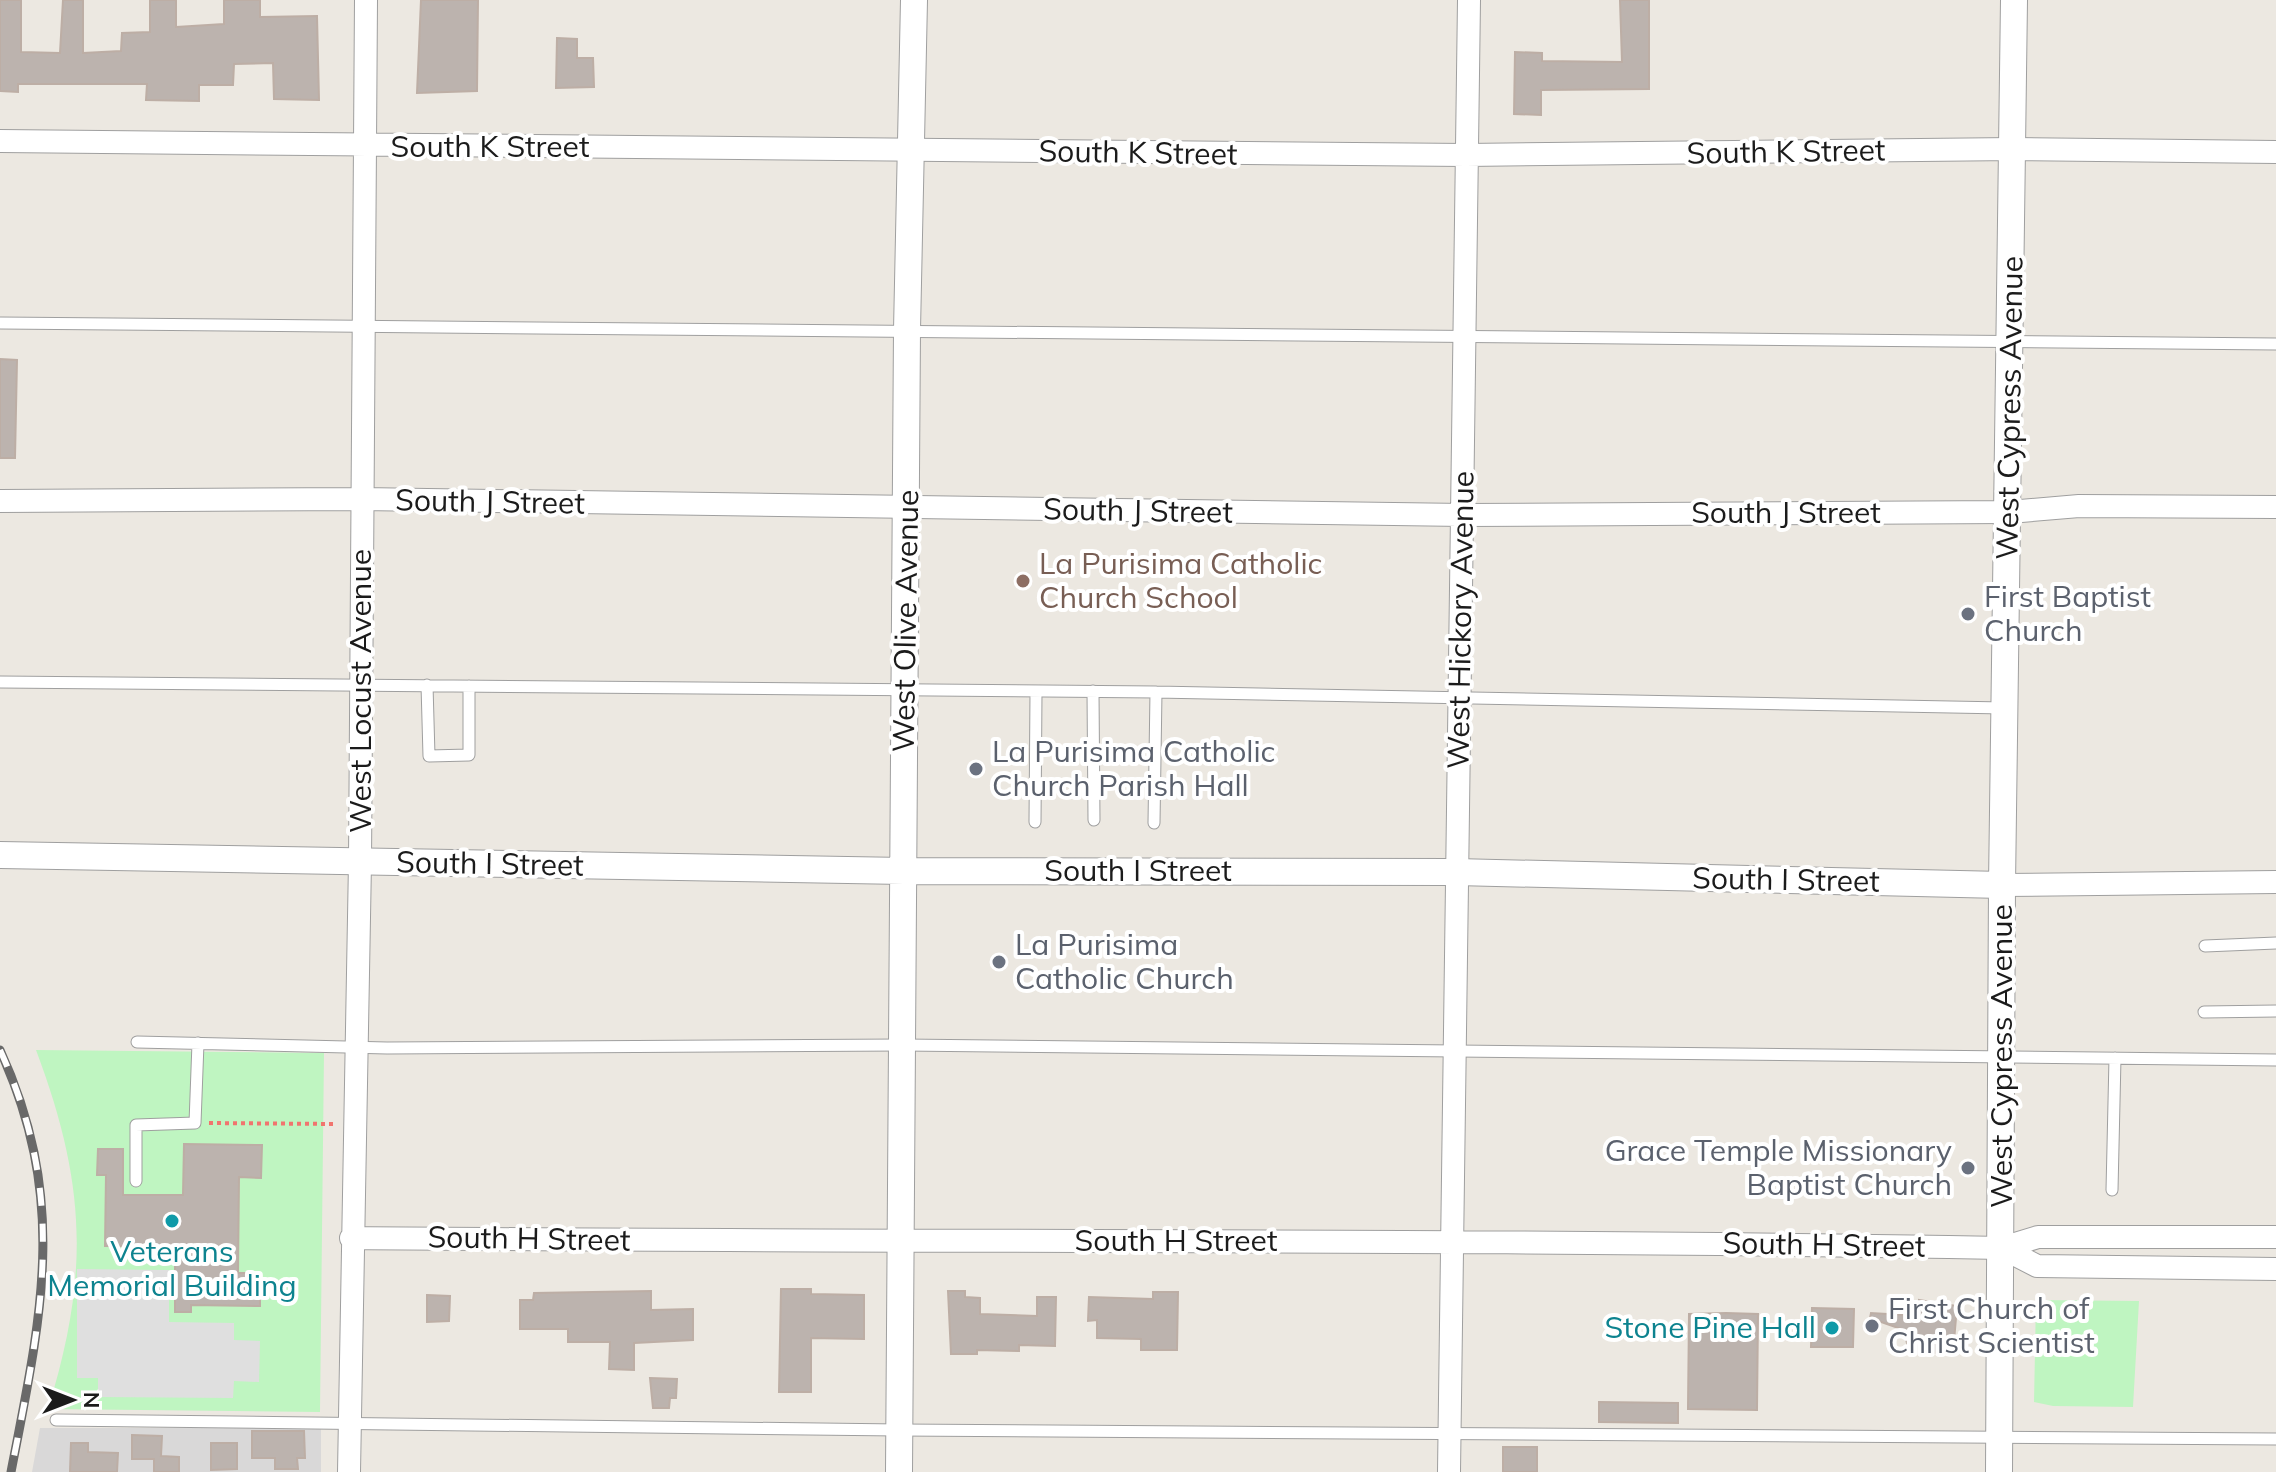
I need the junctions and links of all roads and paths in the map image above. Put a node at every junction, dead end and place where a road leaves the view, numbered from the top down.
1 (366, 0) edge
2 (914, 0) edge
3 (1469, 0) edge
4 (2014, 0) edge
5 (0, 141) edge
6 (365, 146) junction
7 (2014, 149) junction
8 (912, 151) junction
9 (2276, 152) edge
10 (1466, 155) junction
11 (0, 323) edge
12 (364, 327) junction
13 (907, 330) junction
14 (1463, 335) junction
15 (2010, 341) junction
16 (2276, 344) edge
17 (362, 499) junction
18 (0, 501) edge
19 (2276, 507) edge
20 (908, 509) junction
21 (2009, 512) junction
22 (1464, 515) junction
23 (0, 682) edge
24 (359, 685) junction
25 (427, 685) junction
26 (469, 686) junction
27 (906, 691) junction
28 (1093, 691) junction
29 (1156, 692) junction
30 (1036, 693) junction
31 (1460, 697) junction
32 (2005, 708) junction
33 (1094, 820) dead end
34 (1035, 822) dead end
35 (1154, 823) dead end
36 (0, 855) edge
37 (360, 862) junction
38 (904, 871) junction
39 (1456, 872) junction
40 (2276, 882) edge
41 (2002, 885) junction
42 (2276, 943) edge
43 (2205, 946) dead end
44 (2276, 1011) edge
45 (2204, 1012) dead end
46 (137, 1042) dead end
47 (198, 1043) junction
48 (903, 1045) junction
49 (355, 1047) junction
50 (1453, 1053) junction
51 (2001, 1058) junction
52 (2115, 1058) junction
53 (2276, 1060) edge
54 (195, 1123) junction
55 (354, 1124) junction
56 (136, 1181) dead end
57 (2112, 1190) dead end
58 (2276, 1237) edge
59 (351, 1238) junction
60 (1453, 1240) junction
61 (902, 1243) junction
62 (2002, 1248) junction
63 (2276, 1269) edge
64 (56, 1420) dead end
65 (350, 1422) junction
66 (899, 1430) junction
67 (1449, 1431) junction
68 (2000, 1439) junction
69 (2276, 1439) edge
70 (349, 1472) edge
71 (899, 1472) edge
72 (1449, 1472) edge
73 (1999, 1472) edge

1 - 6 street, West Locust Avenue
2 - 8 street, West Olive Avenue
3 - 10 street, West Hickory Avenue
4 - 7 street, West Cypress Avenue
5 - 6 street, South K Street
6 - 8 street, South K Street
6 - 12 street, West Locust Avenue
7 - 9 street, South K Street
7 - 10 street, South K Street
7 - 15 street, West Cypress Avenue
8 - 10 street, South K Street
8 - 13 street, West Olive Avenue
10 - 14 street, West Hickory Avenue
11 - 12 lane
12 - 13 lane
12 - 17 street, West Locust Avenue
13 - 14 lane
13 - 20 street, West Olive Avenue
14 - 15 lane
14 - 22 street, West Hickory Avenue
15 - 16 lane
15 - 21 street, West Cypress Avenue
17 - 18 street, South J Street
17 - 20 street, South J Street
17 - 24 street, West Locust Avenue
19 - 21 street, South J Street
20 - 22 street, South J Street
20 - 27 street, West Olive Avenue
21 - 22 street, South J Street
21 - 32 street, West Cypress Avenue
22 - 31 street, West Hickory Avenue
23 - 24 lane
24 - 25 lane
24 - 37 street, West Locust Avenue
25 - 26 lane
25 - 26 lane
26 - 27 lane
27 - 30 lane
27 - 38 street, West Olive Avenue
28 - 29 lane
28 - 30 lane
28 - 33 lane
29 - 31 lane
29 - 35 lane
30 - 34 lane
31 - 32 lane
31 - 39 street, West Hickory Avenue
32 - 41 street, West Cypress Avenue
36 - 37 street, South I Street
37 - 38 street, South I Street
37 - 49 street, West Locust Avenue
38 - 39 street, South I Street
38 - 48 street, West Olive Avenue
39 - 41 street, South I Street
39 - 50 street, West Hickory Avenue
40 - 41 street, South I Street
41 - 51 street, West Cypress Avenue
42 - 43 lane
44 - 45 lane
46 - 47 lane
47 - 49 lane
47 - 54 lane
48 - 49 lane
48 - 50 lane
48 - 61 street, West Olive Avenue
49 - 55 street, West Locust Avenue
50 - 51 lane
50 - 60 street, West Hickory Avenue
51 - 52 lane
51 - 62 street, West Cypress Avenue
52 - 53 lane
52 - 57 lane
54 - 55 path
54 - 56 lane
55 - 59 street, West Locust Avenue
58 - 62 street, South H Street
59 - 61 street, South H Street
59 - 65 street, West Locust Avenue
60 - 61 street, South H Street
60 - 62 street, South H Street
60 - 67 street, West Hickory Avenue
61 - 66 street, West Olive Avenue
62 - 63 street, South H Street
62 - 68 street, West Cypress Avenue
64 - 65 lane
65 - 66 lane
65 - 70 street, West Locust Avenue
66 - 67 lane
66 - 71 street, West Olive Avenue
67 - 68 lane
67 - 72 street, West Hickory Avenue
68 - 69 lane
68 - 73 street, West Cypress Avenue

